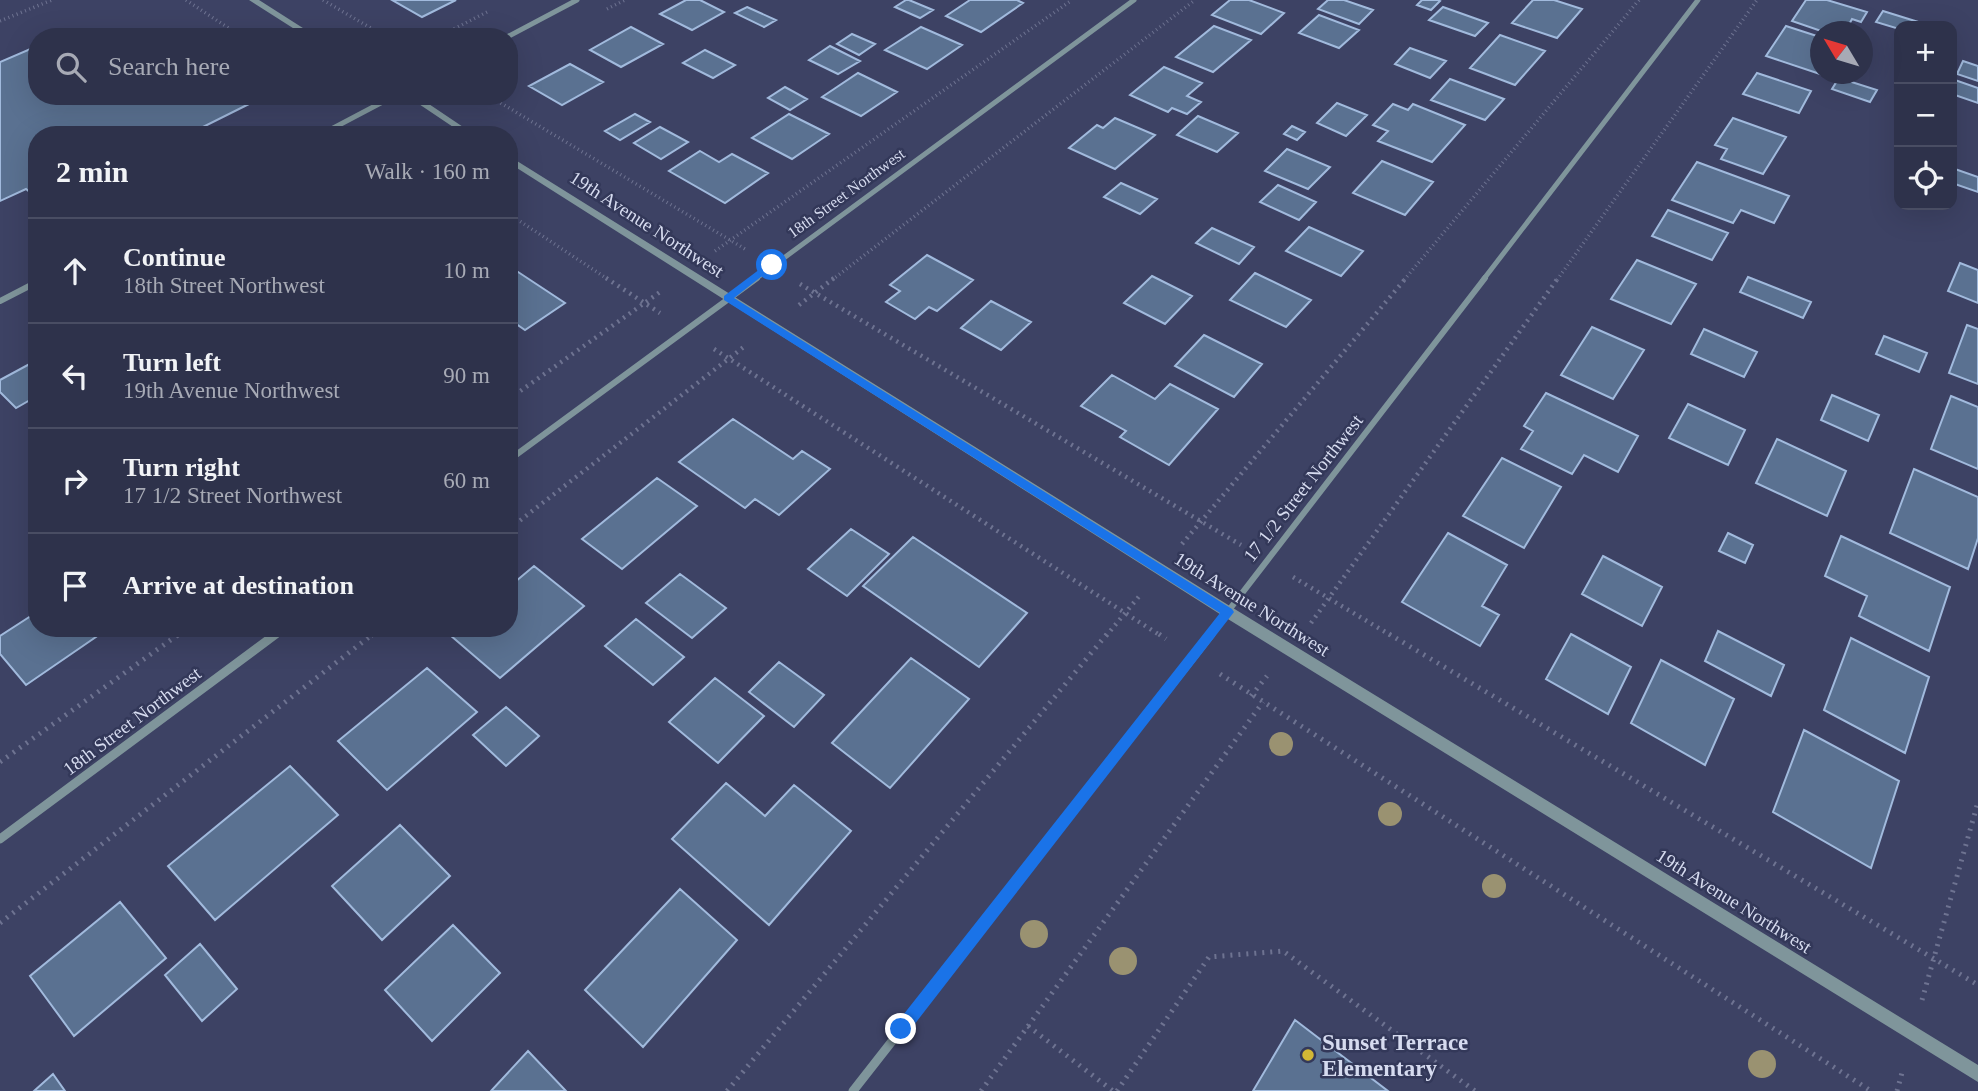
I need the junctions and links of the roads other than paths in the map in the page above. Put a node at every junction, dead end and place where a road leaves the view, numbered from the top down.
1 (253, 0) edge
2 (577, 0) edge
3 (1134, 0) edge
4 (1698, 0) edge
5 (298, 28) edge
6 (518, 31) edge
7 (377, 105) edge
8 (425, 105) edge
9 (337, 126) edge
10 (457, 126) edge
11 (518, 165) edge
12 (28, 287) edge
13 (727, 298) junction
14 (0, 301) edge
15 (518, 453) edge
16 (1228, 612) junction
17 (272, 637) edge
18 (0, 839) edge
19 (1978, 1074) edge
20 (853, 1091) edge

1 - 5 street
2 - 6 street
3 - 13 street, 18th Street Northwest
4 - 16 street, 17 1/2 Street Northwest
7 - 9 street
8 - 10 street
11 - 13 street, 19th Avenue Northwest
12 - 14 street
13 - 15 street, 18th Street Northwest
13 - 16 street, 19th Avenue Northwest
16 - 19 street, 19th Avenue Northwest
16 - 20 street, 17 1/2 Street Northwest
17 - 18 street, 18th Street Northwest

